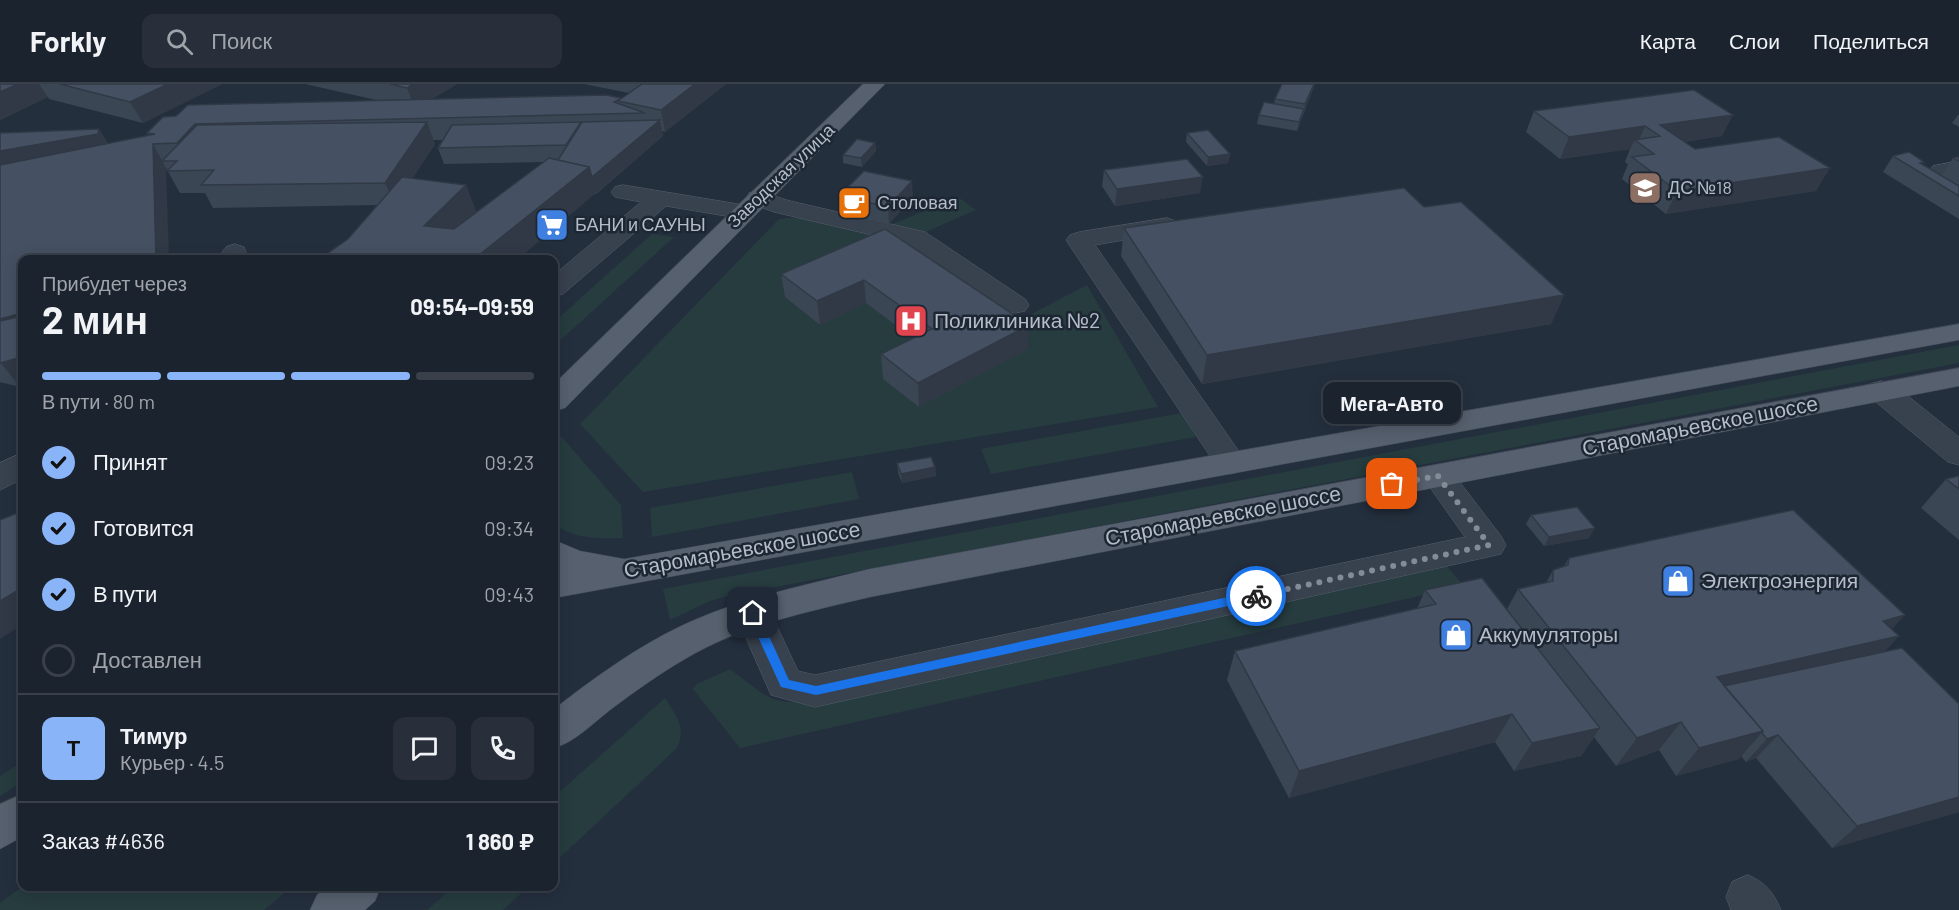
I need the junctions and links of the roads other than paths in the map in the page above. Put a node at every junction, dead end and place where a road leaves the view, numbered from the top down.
1 (875, 84) edge
2 (623, 192) dead end
3 (844, 194) edge
4 (662, 197) junction
5 (751, 205) junction
6 (824, 216) junction
7 (1192, 222) edge
8 (558, 285) edge
9 (1016, 305) dead end
10 (1959, 332) edge
11 (1959, 377) edge
12 (1882, 391) junction
13 (558, 399) edge
14 (1959, 454) edge
15 (1231, 463) junction
16 (18, 467) edge
17 (1438, 476) junction
18 (0, 479) edge
19 (558, 555) edge
20 (642, 568) junction
21 (558, 584) edge
22 (753, 613) junction
23 (558, 728) edge
24 (18, 816) edge
25 (0, 829) edge
26 (354, 891) edge
27 (333, 910) edge

1 - 5 main road, Заводская улица
2 - 4 lane
3 - 6 lane
4 - 5 lane
4 - 8 lane
5 - 6 lane
5 - 13 main road, Заводская улица
6 - 9 lane
7 - 15 lane
10 - 15 main road, Старомарьевское шоссе
11 - 12 main road, Старомарьевское шоссе
12 - 14 lane
12 - 17 main road, Старомарьевское шоссе
15 - 20 main road, Старомарьевское шоссе
16 - 18 lane
17 - 22 main road, Старомарьевское шоссе
17 - 22 lane
19 - 20 main road
20 - 21 main road, Старомарьевское шоссе
22 - 23 main road, Старомарьевское шоссе
24 - 25 main road
26 - 27 main road

